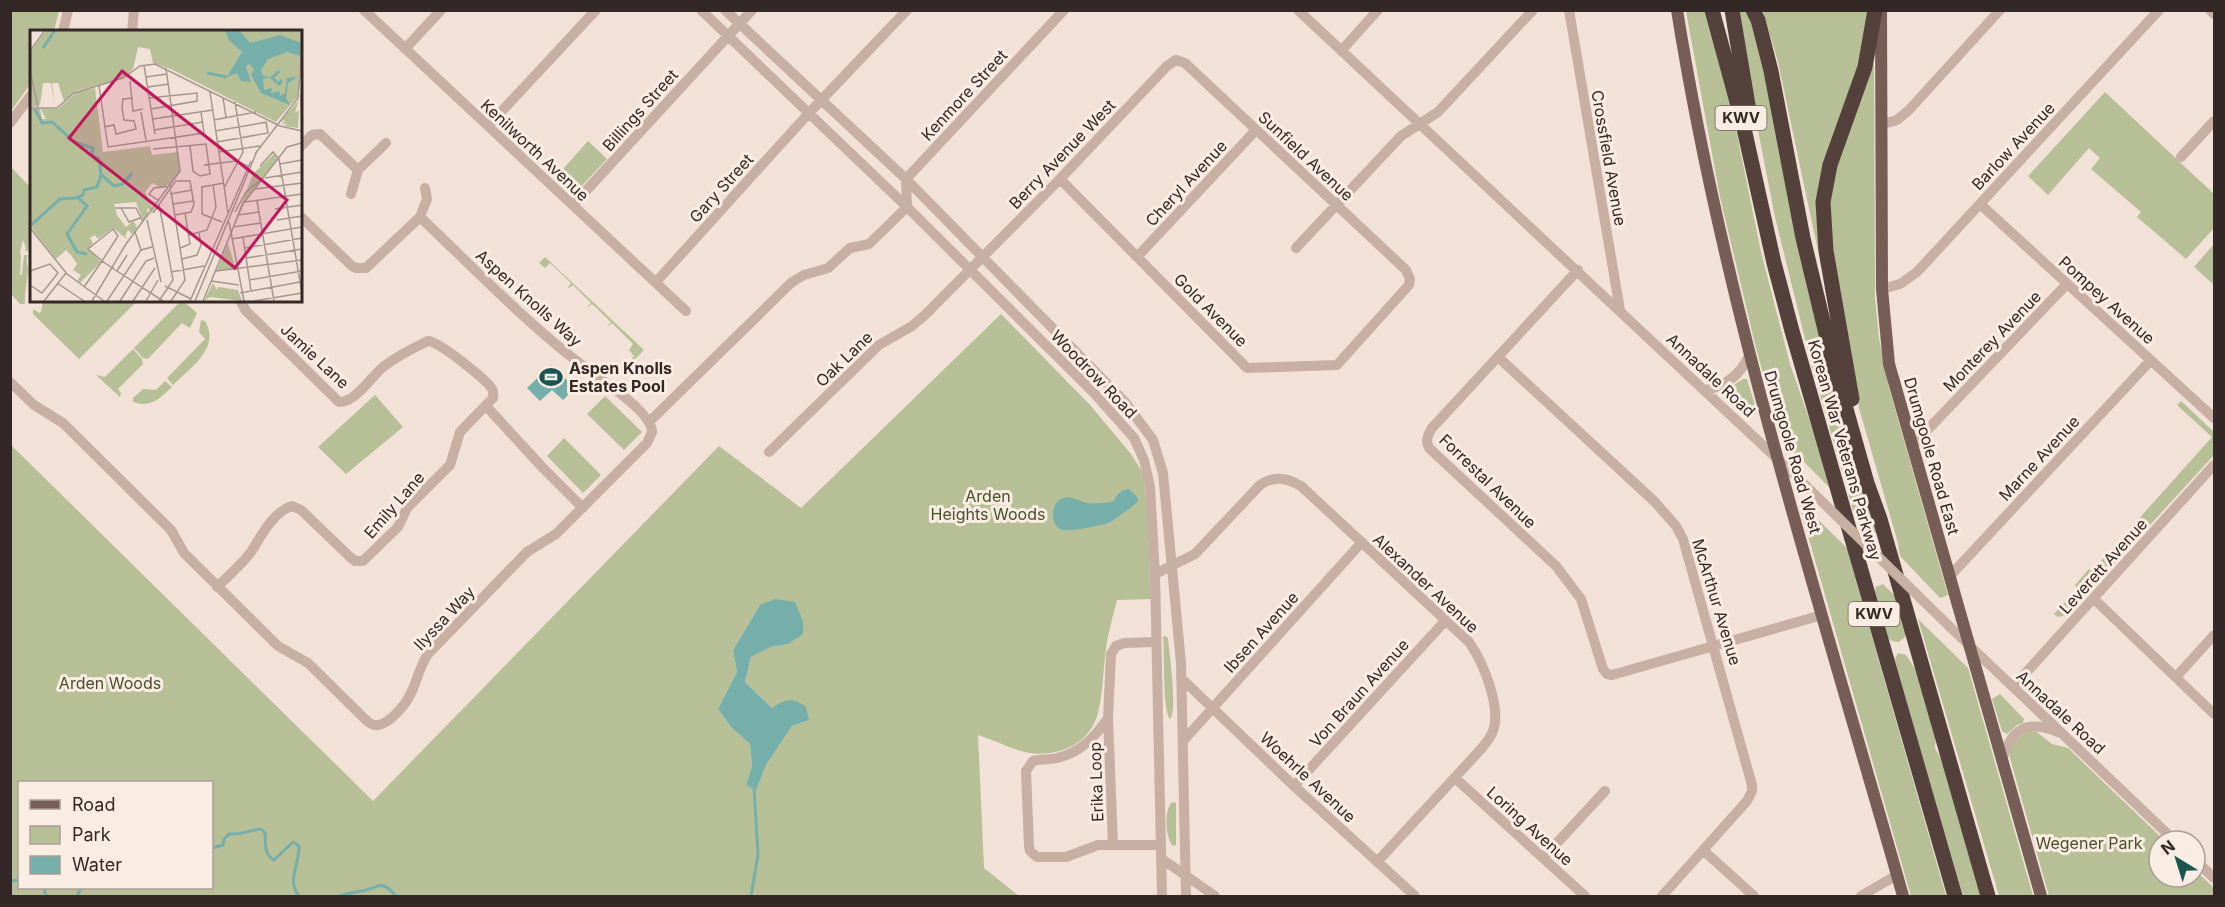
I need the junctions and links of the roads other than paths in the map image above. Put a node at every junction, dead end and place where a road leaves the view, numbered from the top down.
1 (68, 10) edge
2 (134, 10) edge
3 (364, 10) edge
4 (441, 10) edge
5 (596, 10) edge
6 (701, 10) edge
7 (724, 10) edge
8 (752, 10) edge
9 (907, 10) edge
10 (1064, 10) edge
11 (1298, 10) edge
12 (1378, 10) edge
13 (1533, 10) edge
14 (1569, 10) edge
15 (1677, 10) edge
16 (1712, 10) edge
17 (1732, 10) edge
18 (1875, 10) edge
19 (1881, 10) edge
20 (2000, 10) edge
21 (2159, 10) edge
22 (2210, 10) edge
23 (1756, 14) edge
24 (2214, 14) edge
25 (739, 24) junction
26 (63, 30) edge
27 (132, 30) edge
28 (728, 36) junction
29 (405, 49) junction
30 (1341, 51) junction
31 (1176, 60) joint
32 (30, 96) edge
33 (821, 101) junction
34 (808, 114) junction
35 (2214, 121) edge
36 (10, 123) edge
37 (1420, 124) junction
38 (1882, 124) junction
39 (488, 126) junction
40 (1256, 130) junction
41 (386, 143) dead end
42 (302, 145) edge
43 (2181, 157) dead end
44 (358, 170) junction
45 (906, 179) junction
46 (1060, 179) junction
47 (425, 188) dead end
48 (351, 194) dead end
49 (1980, 204) junction
50 (573, 205) junction
51 (1336, 205) junction
52 (908, 207) junction
53 (420, 217) junction
54 (302, 218) edge
55 (1766, 227) junction
56 (1296, 248) dead end
57 (1137, 257) junction
58 (983, 258) junction
59 (1578, 270) junction
60 (971, 271) junction
61 (1410, 279) joint
62 (656, 282) junction
63 (2067, 284) junction
64 (1882, 289) junction
65 (241, 302) edge
66 (686, 310) dead end
67 (1620, 310) junction
68 (1749, 356) junction
69 (1498, 357) junction
70 (2151, 360) junction
71 (10, 382) edge
72 (1706, 390) junction
73 (487, 407) junction
74 (2214, 418) edge
75 (648, 422) junction
76 (1912, 445) junction
77 (769, 452) dead end
78 (1778, 459) junction
79 (2214, 465) edge
80 (583, 508) junction
81 (1880, 519) junction
82 (1362, 542) junction
83 (1173, 565) junction
84 (1155, 574) junction
85 (1950, 576) junction
86 (217, 587) junction
87 (2094, 599) junction
88 (1822, 615) junction
89 (1446, 620) junction
90 (2214, 635) edge
91 (1156, 642) junction
92 (1969, 645) junction
93 (1715, 646) junction
94 (2176, 676) junction
95 (1181, 678) junction
96 (2013, 687) junction
97 (1213, 707) junction
98 (2214, 714) edge
99 (1108, 718) junction
100 (2064, 734) junction
101 (1183, 741) junction
102 (2002, 762) junction
103 (1455, 778) junction
104 (1294, 786) junction
105 (1605, 791) dead end
106 (2163, 829) edge
107 (1113, 845) junction
108 (1160, 845) junction
109 (1704, 851) junction
110 (1543, 858) junction
111 (1162, 859) junction
112 (1377, 862) junction
113 (1186, 876) junction
114 (1897, 876) junction
115 (1162, 897) edge
116 (1186, 897) edge
117 (1215, 897) edge
118 (1415, 897) edge
119 (1585, 897) edge
120 (1662, 897) edge
121 (1754, 897) edge
122 (1861, 897) edge
123 (1903, 897) edge
124 (1955, 897) edge
125 (1988, 897) edge
126 (2041, 897) edge

1 - 26 street
2 - 27 street
3 - 29 street, Kenilworth Avenue
4 - 29 street
5 - 39 street
6 - 28 street, Woodrow Road
7 - 25 street, Woodrow Road
8 - 25 street, Billings Street
9 - 33 street, Gary Street
10 - 45 street, Kenmore Street
11 - 30 street, Annadale Road
12 - 30 street
13 - 37 street
14 - 67 street, Crossfield Avenue
15 - 68 main road, Drumgoole Road West
16 - 55 highway, Korean War Veterans Parkway / KWV
17 - 55 highway
18 - 81 highway
19 - 38 main road, Drumgoole Road East
20 - 38 street
21 - 49 street, Barlow Avenue
22 - 24 street
23 - 81 highway, Korean War Veterans Parkway / KWV
25 - 28 street, Billings Street
25 - 33 street, Woodrow Road
28 - 34 street, Woodrow Road
28 - 50 street, Billings Street
29 - 39 street, Kenilworth Avenue
30 - 37 street, Annadale Road
31 - 40 street, Sunfield Avenue
31 - 46 street, Berry Avenue West
32 - 36 street
33 - 34 street, Gary Street
33 - 45 street, Woodrow Road
34 - 52 street, Woodrow Road
34 - 62 street, Gary Street
35 - 43 street
37 - 51 street
37 - 59 street, Annadale Road
38 - 64 main road, Drumgoole Road East
39 - 50 street, Kenilworth Avenue
40 - 51 street, Sunfield Avenue
40 - 57 street, Cheryl Avenue
41 - 44 street
42 - 44 street
44 - 48 street
45 - 52 street
45 - 58 street, Woodrow Road
46 - 57 street, Gold Avenue
46 - 58 street, Berry Avenue West
47 - 53 street
49 - 63 street, Pompey Avenue
49 - 64 street, Barlow Avenue
50 - 62 street, Kenilworth Avenue
51 - 56 street
51 - 61 street, Sunfield Avenue
52 - 60 street, Woodrow Road
52 - 75 street
53 - 54 street
53 - 75 street, Aspen Knolls Way
55 - 124 highway, Korean War Veterans Parkway / KWV
57 - 61 street, Gold Avenue
58 - 60 street, Berry Avenue West
58 - 83 street, Woodrow Road
59 - 67 street, Annadale Road
59 - 69 street, Forrestal Avenue
60 - 77 street, Oak Lane
60 - 84 street, Woodrow Road
62 - 66 street, Kenilworth Avenue
63 - 70 street, Pompey Avenue
63 - 76 street, Monterey Avenue
64 - 76 main road, Drumgoole Road East
65 - 73 street, Jamie Lane
67 - 72 street, Annadale Road
68 - 72 street
68 - 78 main road, Drumgoole Road West
69 - 93 street, McArthur Avenue
69 - 93 street, Forrestal Avenue
70 - 74 street, Pompey Avenue
70 - 85 street, Marne Avenue
71 - 86 street, Ilyssa Way
72 - 78 street, Annadale Road
73 - 80 street
73 - 86 street, Emily Lane
75 - 80 street, Ilyssa Way
76 - 85 main road, Drumgoole Road East
78 - 88 main road, Drumgoole Road West
78 - 92 street, Annadale Road, bridge
79 - 87 street, Leverett Avenue
80 - 86 street, Ilyssa Way
81 - 125 highway, Korean War Veterans Parkway / KWV
82 - 83 street, Alexander Avenue
82 - 89 street, Alexander Avenue
82 - 97 street, Ibsen Avenue
83 - 84 street, Alexander Avenue
83 - 95 street, Woodrow Road
84 - 91 street, Woodrow Road
85 - 92 main road, Drumgoole Road East
87 - 94 street
87 - 96 street, Leverett Avenue
88 - 93 street
88 - 114 main road, Drumgoole Road West
89 - 103 street, Alexander Avenue
89 - 104 street, Von Braun Avenue
90 - 94 street
91 - 99 street, Erika Loop
91 - 108 street, Woodrow Road
92 - 96 street, Annadale Road
92 - 102 main road, Drumgoole Road East
93 - 109 street, McArthur Avenue
94 - 98 street
95 - 97 street, Woehrle Avenue
95 - 101 street, Woodrow Road
96 - 100 street, Annadale Road
97 - 101 street, Ibsen Avenue
97 - 104 street, Woehrle Avenue
99 - 107 street, Erika Loop
99 - 107 street, Erika Loop
100 - 102 street
100 - 106 street, Annadale Road
101 - 113 street, Woodrow Road
102 - 126 main road, Drumgoole Road East
103 - 110 street, Loring Avenue
103 - 112 street, Alexander Avenue
104 - 112 street, Woehrle Avenue
105 - 110 street
107 - 108 street, Erika Loop
108 - 111 street, Woodrow Road
109 - 120 street, McArthur Avenue
109 - 121 street
110 - 119 street, Loring Avenue
111 - 113 street
111 - 115 street, Woodrow Road
112 - 118 street, Woehrle Avenue
113 - 116 street, Woodrow Road
113 - 117 street
114 - 122 street
114 - 123 main road, Drumgoole Road West

